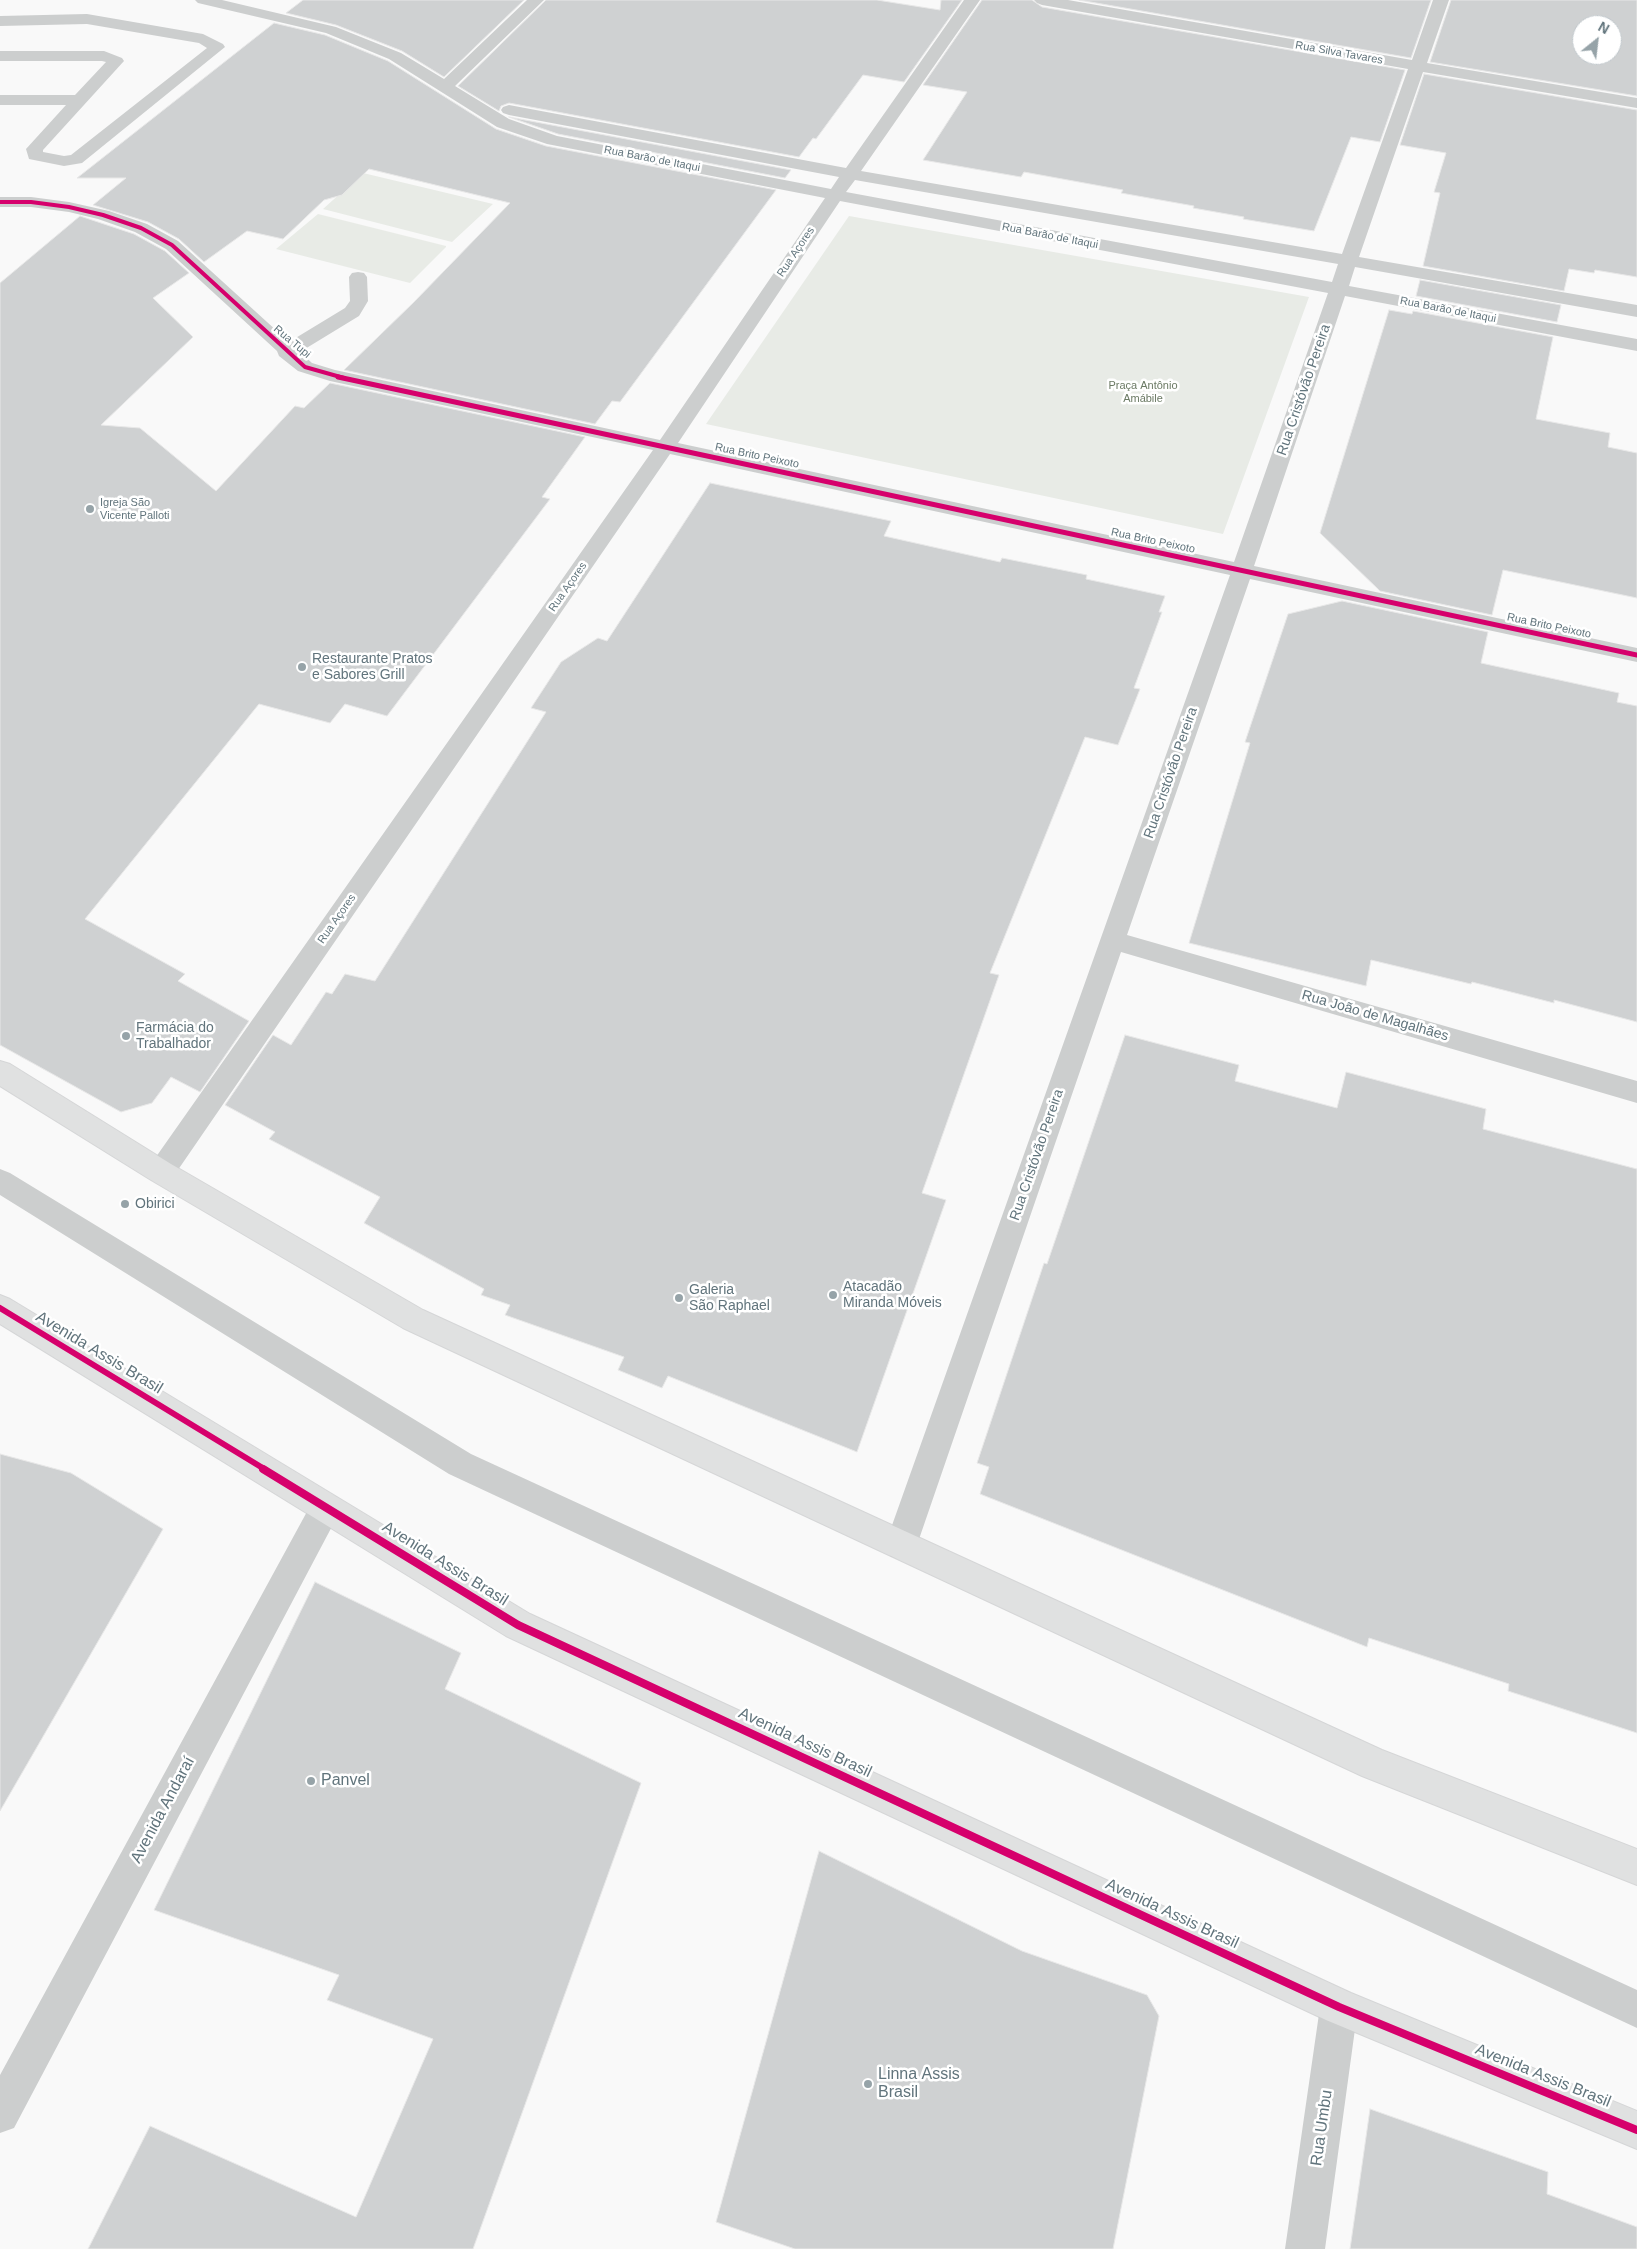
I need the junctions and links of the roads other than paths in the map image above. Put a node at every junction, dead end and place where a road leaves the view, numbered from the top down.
1 (203, 0) edge
2 (536, 0) edge
3 (972, 0) edge
4 (1042, 0) edge
5 (1441, 0) edge
6 (0, 21) edge
7 (0, 56) edge
8 (1417, 66) junction
9 (445, 87) junction
10 (0, 100) edge
11 (78, 100) junction
12 (470, 103) junction
13 (1637, 103) edge
14 (850, 174) junction
15 (835, 195) junction
16 (0, 202) edge
17 (1348, 262) junction
18 (358, 278) dead end
19 (1338, 290) junction
20 (1637, 311) edge
21 (1637, 345) edge
22 (286, 352) junction
23 (665, 447) junction
24 (1242, 571) junction
25 (1637, 655) edge
26 (1112, 940) junction
27 (0, 1072) edge
28 (1637, 1092) edge
29 (161, 1172) junction
30 (0, 1181) edge
31 (0, 1308) edge
32 (326, 1507) junction
33 (901, 1545) junction
34 (1637, 1867) edge
35 (1339, 2007) junction
36 (1637, 2009) edge
37 (0, 2114) edge
38 (1637, 2130) edge
39 (1305, 2249) edge

1 - 9 street, Rua Barão de Itaqui
2 - 9 street
3 - 14 street, Rua Açores
4 - 8 street, Rua Silva Tavares
5 - 8 street, Rua Cristóvão Pereira
6 - 11 street
7 - 11 street
8 - 13 street, Rua Silva Tavares
8 - 17 street, Rua Cristóvão Pereira
9 - 12 street, Rua Barão de Itaqui
10 - 11 street
12 - 14 street, Rua Barão de Itaqui
12 - 15 street, Rua Barão de Itaqui
14 - 15 street, Rua Açores
14 - 17 street, Rua Barão de Itaqui
15 - 19 street, Rua Barão de Itaqui
15 - 23 street, Rua Açores
16 - 22 street, Rua Tupi
17 - 19 street, Rua Cristóvão Pereira
17 - 20 street, Rua Barão de Itaqui
18 - 22 street
19 - 21 street, Rua Barão de Itaqui
19 - 24 street, Rua Cristóvão Pereira
22 - 23 street, Rua Tupi
23 - 24 street, Rua Brito Peixoto
23 - 29 street, Rua Açores
24 - 25 street, Rua Brito Peixoto
24 - 26 street, Rua Cristóvão Pereira
26 - 28 street, Rua João de Magalhães
26 - 33 street, Rua Cristóvão Pereira
27 - 29 main road
29 - 33 main road
30 - 36 street
31 - 32 main road, Avenida Assis Brasil
32 - 35 main road, Avenida Assis Brasil
32 - 37 street, Avenida Andaraí
33 - 34 main road
35 - 38 main road, Avenida Assis Brasil
35 - 39 street, Rua Umbu

